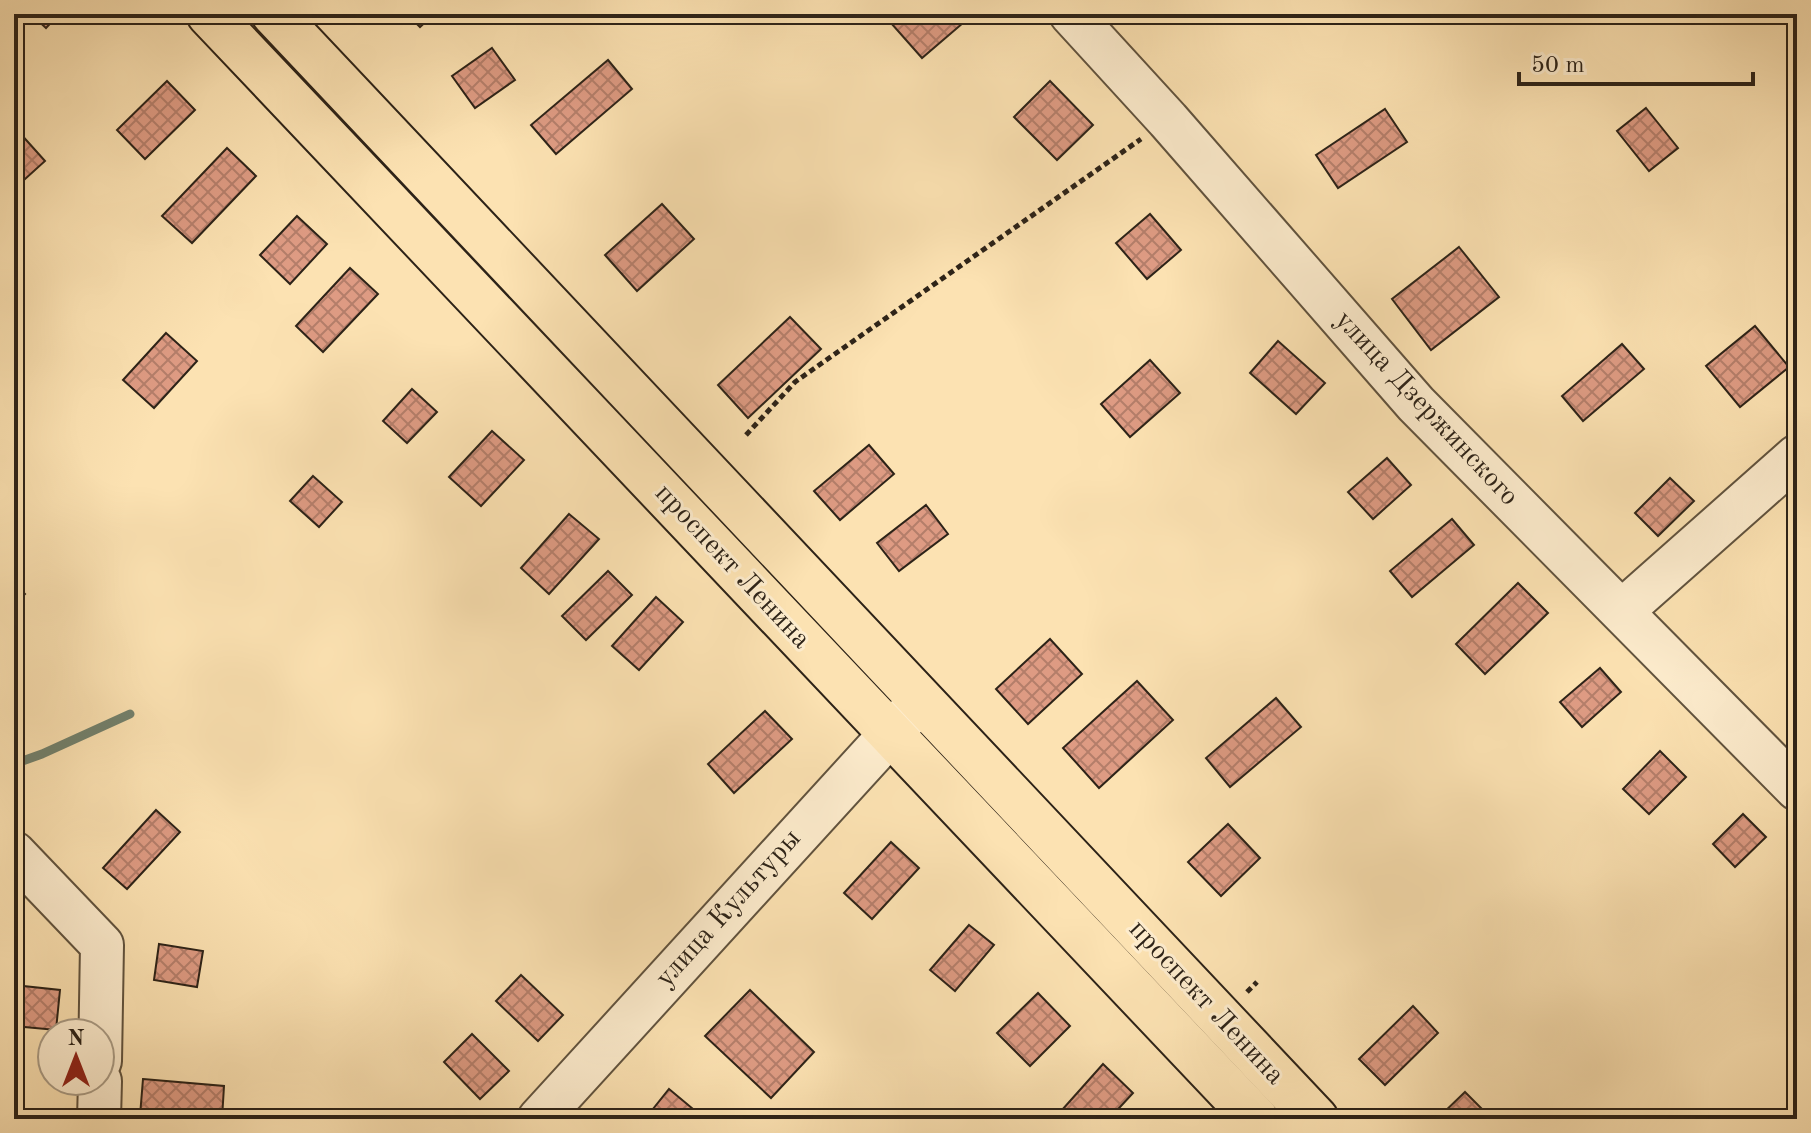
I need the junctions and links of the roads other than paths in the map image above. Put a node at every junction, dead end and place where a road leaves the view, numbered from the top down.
1 (209, 14) edge
2 (274, 14) edge
3 (1071, 14) edge
4 (1797, 456) edge
5 (1622, 611) junction
6 (921, 700) junction
7 (889, 732) junction
8 (1797, 789) edge
9 (14, 853) edge
10 (101, 1017) edge
11 (100, 1097) edge
12 (99, 1119) edge
13 (539, 1119) edge
14 (1256, 1119) edge
15 (1316, 1119) edge

1 - 7 main road, проспект Ленина
2 - 6 main road, проспект Ленина
3 - 5 street, улица Дзержинского
4 - 5 street
5 - 8 street, улица Дзержинского
6 - 7 street, улица Культуры
6 - 15 main road, проспект Ленина
7 - 13 street, улица Культуры
7 - 14 main road, проспект Ленина
9 - 10 street
11 - 12 street

